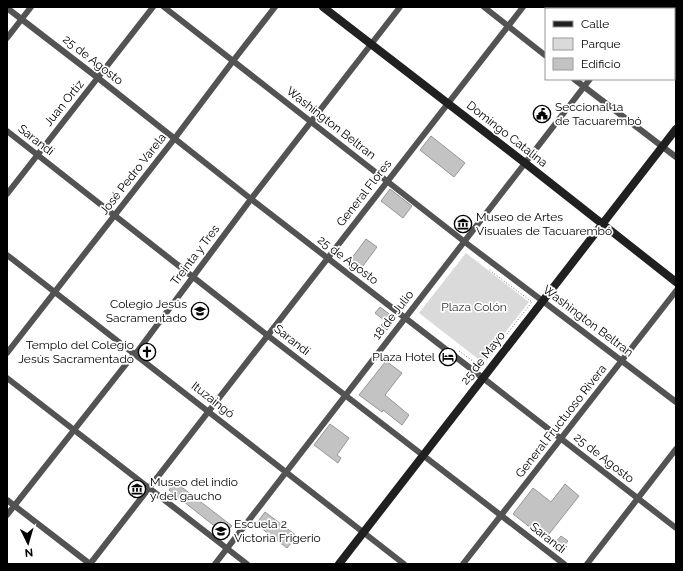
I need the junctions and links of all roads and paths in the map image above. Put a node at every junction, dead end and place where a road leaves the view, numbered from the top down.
1 (31, 7) edge
2 (153, 7) edge
3 (164, 7) edge
4 (275, 7) edge
5 (323, 7) edge
6 (400, 7) edge
7 (484, 7) edge
8 (523, 7) edge
9 (7, 8) edge
10 (21, 19) junction
11 (508, 26) junction
12 (7, 38) edge
13 (370, 44) junction
14 (545, 55) edge
15 (233, 61) junction
16 (98, 78) junction
17 (575, 80) edge
18 (589, 80) edge
19 (584, 87) junction
20 (448, 103) junction
21 (312, 121) junction
22 (676, 129) edge
23 (7, 131) edge
24 (175, 138) junction
25 (662, 147) junction
26 (37, 155) junction
27 (676, 157) edge
28 (525, 163) junction
29 (386, 181) junction
30 (7, 194) edge
31 (251, 199) junction
32 (114, 215) junction
33 (603, 225) junction
34 (464, 241) junction
35 (7, 255) edge
36 (328, 258) junction
37 (487, 268) dead end
38 (194, 276) junction
39 (676, 282) edge
40 (676, 291) edge
41 (55, 292) junction
42 (542, 301) junction
43 (406, 318) junction
44 (267, 335) junction
45 (7, 353) edge
46 (134, 354) junction
47 (622, 360) junction
48 (481, 367) dead end
49 (7, 378) edge
50 (484, 378) junction
51 (345, 395) junction
52 (676, 402) edge
53 (209, 411) junction
54 (74, 430) junction
55 (560, 438) junction
56 (676, 449) edge
57 (423, 456) junction
58 (286, 472) junction
59 (149, 488) junction
60 (638, 498) junction
61 (7, 500) edge
62 (14, 506) junction
63 (7, 515) edge
64 (502, 516) junction
65 (676, 528) edge
66 (364, 533) junction
67 (227, 549) junction
68 (90, 564) edge
69 (215, 564) edge
70 (247, 564) edge
71 (339, 564) edge
72 (404, 564) edge
73 (463, 564) edge
74 (564, 564) edge
75 (587, 564) edge

1 - 10 street
2 - 16 street, Juan Ortiz
3 - 15 street, Washington Beltran
4 - 15 street, José Pedro Varela
5 - 13 street, Domingo Catalina
6 - 13 street, Treinta y Tres
7 - 11 street
8 - 11 street, General Flores
9 - 10 street, 25 de Agosto
10 - 12 street
10 - 16 street, 25 de Agosto
11 - 14 street
11 - 20 street, General Flores
13 - 20 street, Domingo Catalina
13 - 21 street, Treinta y Tres
15 - 21 street, Washington Beltran
15 - 24 street, José Pedro Varela
16 - 24 street, 25 de Agosto
16 - 26 street, Juan Ortiz
17 - 19 street
18 - 19 street, 18 de Julio
19 - 25 street
19 - 28 street, 18 de Julio
20 - 28 street, Domingo Catalina
20 - 29 street, General Flores
21 - 29 street, Washington Beltran
21 - 31 street, Treinta y Tres
22 - 25 street, 25 de Mayo
23 - 26 street, Sarandí
24 - 31 street, 25 de Agosto
24 - 32 street, José Pedro Varela
25 - 27 street
25 - 33 street, 25 de Mayo
26 - 30 street, Juan Ortiz
26 - 32 street, Sarandí
28 - 33 street, Domingo Catalina
28 - 34 street, 18 de Julio
29 - 34 street, Washington Beltran
29 - 36 street, General Flores
31 - 36 street, 25 de Agosto
31 - 38 street, Treinta y Tres
32 - 38 street, Sarandí
32 - 41 street, José Pedro Varela
33 - 39 street, Domingo Catalina
33 - 42 street, 25 de Mayo
34 - 42 street, Washington Beltran
34 - 43 street, 18 de Julio
35 - 41 street, Ituzaingó
36 - 43 street, 25 de Agosto
36 - 44 street, General Flores
37 - 48 path
38 - 44 street, Sarandí
38 - 46 street, Treinta y Tres
40 - 47 street, General Fructuoso Rivera
41 - 45 street, José Pedro Varela
41 - 46 street, Ituzaingó
42 - 47 street, Washington Beltran
42 - 50 street, 25 de Mayo
43 - 50 street, 25 de Agosto
43 - 51 street, 18 de Julio
44 - 51 street, Sarandí
44 - 53 street, General Flores
46 - 53 street, Ituzaingó
46 - 54 street, Treinta y Tres
47 - 52 street, Washington Beltran
47 - 55 street, General Fructuoso Rivera
49 - 54 street
50 - 55 street, 25 de Agosto
50 - 57 street, 25 de Mayo
51 - 57 street, Sarandí
51 - 58 street, 18 de Julio
53 - 58 street, Ituzaingó
53 - 59 street, General Flores
54 - 59 street
54 - 62 street, Treinta y Tres
55 - 60 street, 25 de Agosto
55 - 64 street, General Fructuoso Rivera
56 - 60 street
57 - 64 street, Sarandí
57 - 66 street, 25 de Mayo
58 - 66 street, Ituzaingó
58 - 67 street, 18 de Julio
59 - 67 street
59 - 68 street, General Flores
60 - 65 street, 25 de Agosto
60 - 75 street
61 - 62 street
62 - 63 street, Treinta y Tres
62 - 68 street
64 - 73 street, General Fructuoso Rivera
64 - 74 street, Sarandí
66 - 71 street, 25 de Mayo
66 - 72 street, Ituzaingó
67 - 69 street, 18 de Julio
67 - 70 street

